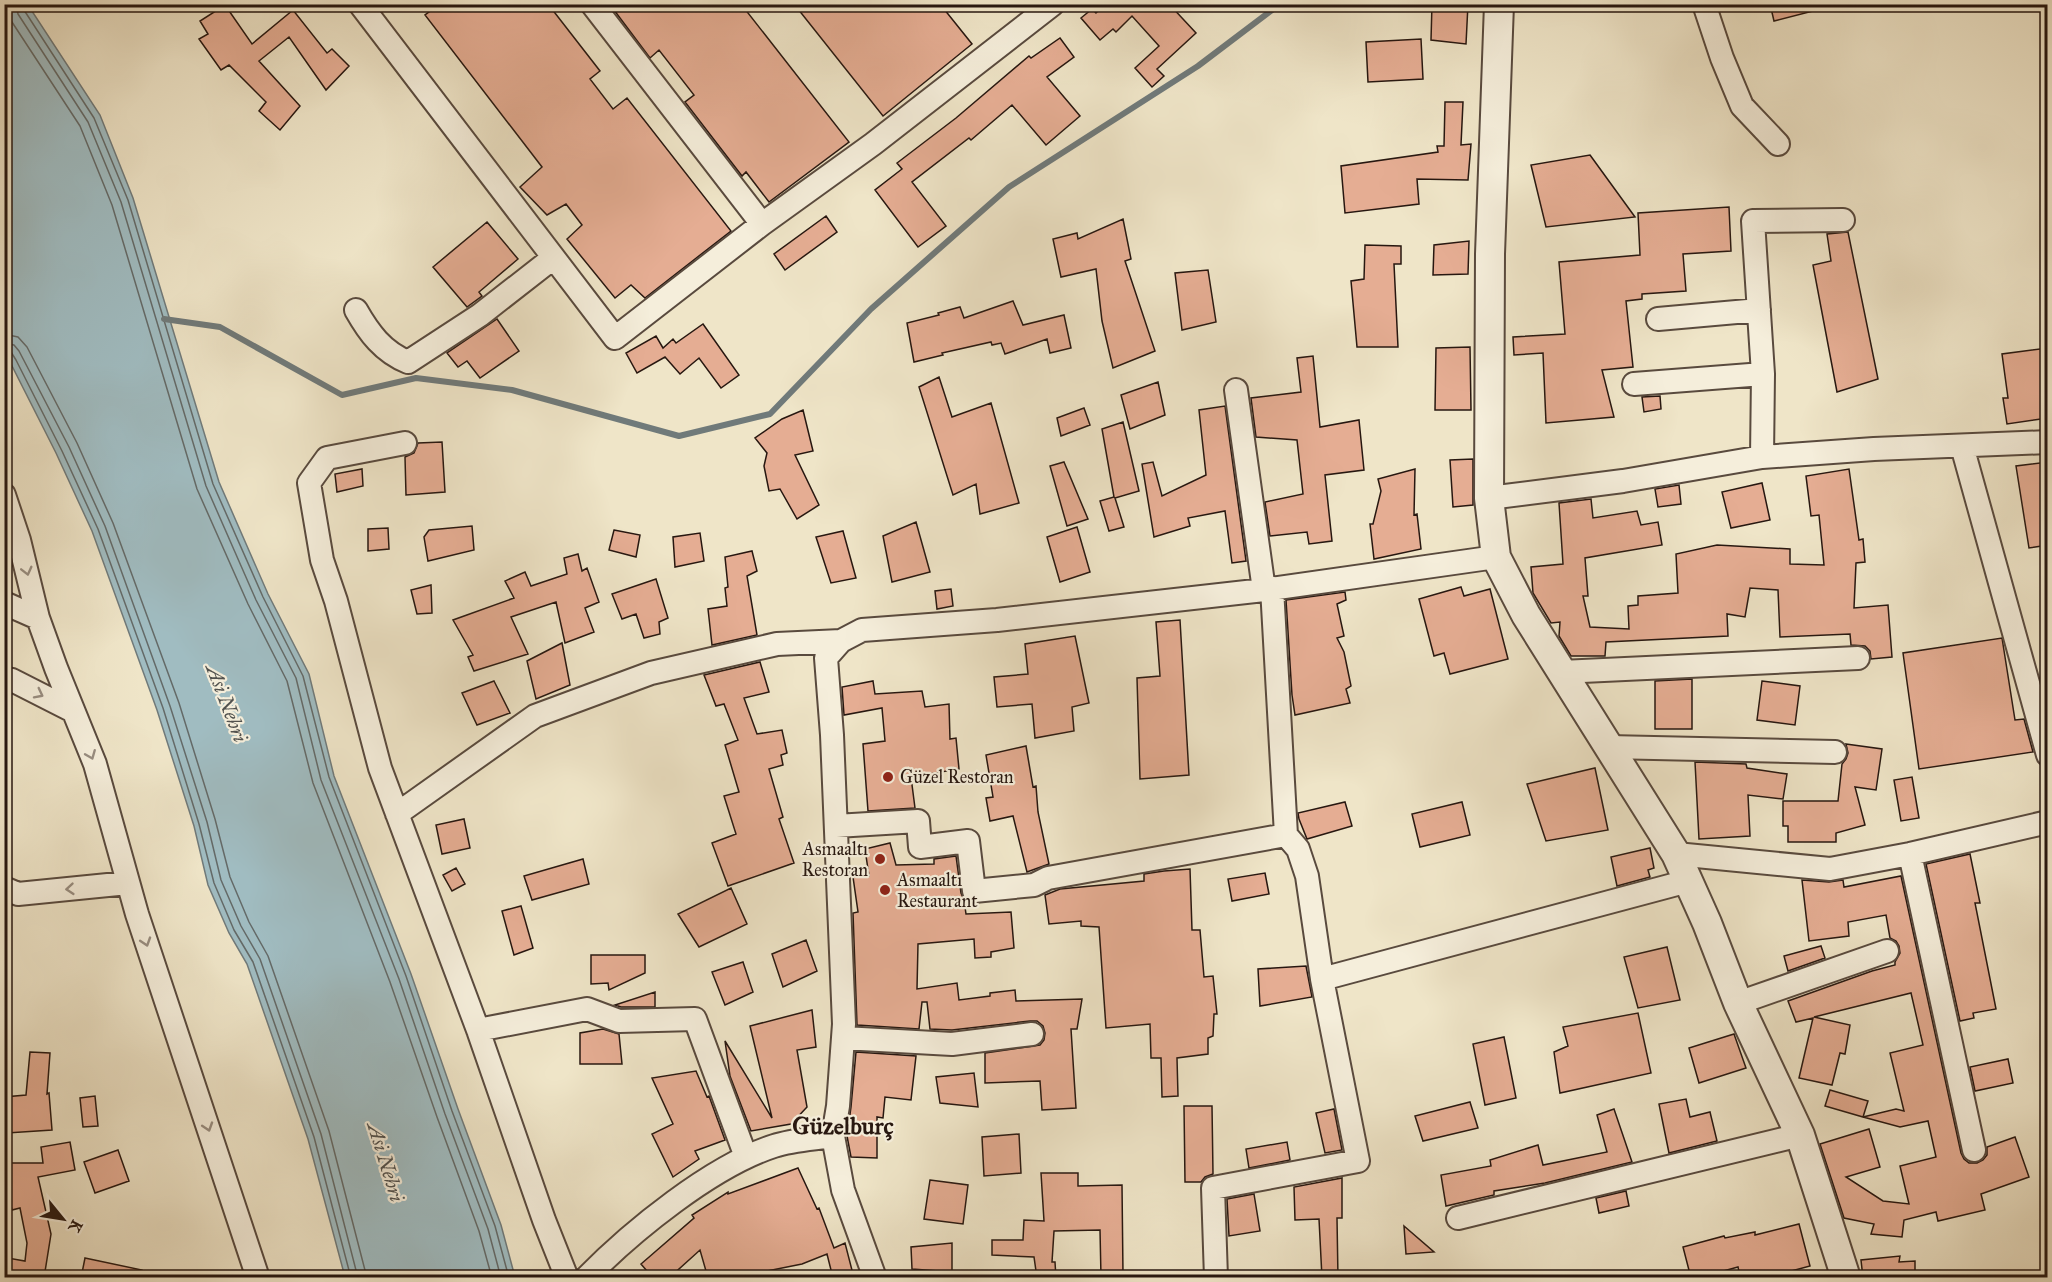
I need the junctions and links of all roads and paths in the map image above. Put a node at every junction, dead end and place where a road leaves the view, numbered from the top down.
1 (360, 4) edge
2 (592, 4) edge
3 (1053, 4) edge
4 (1498, 4) edge
5 (1704, 4) edge
6 (1778, 144) dead end
7 (1843, 220) dead end
8 (762, 224) junction
9 (554, 258) junction
10 (356, 310) dead end
11 (1759, 310) junction
12 (1658, 319) dead end
13 (1763, 374) junction
14 (1634, 384) dead end
15 (1236, 390) dead end
16 (2048, 442) edge
17 (405, 443) dead end
18 (1962, 446) junction
19 (1762, 457) junction
20 (4, 495) edge
21 (1490, 498) junction
22 (1496, 557) junction
23 (1268, 589) junction
24 (4, 603) edge
25 (38, 618) junction
26 (840, 641) junction
27 (1858, 658) dead end
28 (1561, 672) junction
29 (4, 679) edge
30 (73, 711) junction
31 (1608, 747) junction
32 (1835, 752) dead end
33 (2048, 755) edge
34 (397, 814) junction
35 (2048, 822) edge
36 (836, 826) junction
37 (1286, 835) junction
38 (1676, 854) junction
39 (1910, 854) junction
40 (1688, 881) junction
41 (129, 883) junction
42 (4, 888) edge
43 (1887, 951) dead end
44 (1322, 979) junction
45 (1738, 1003) junction
46 (478, 1030) junction
47 (1032, 1034) dead end
48 (843, 1038) junction
49 (1800, 1135) junction
50 (833, 1136) junction
51 (1974, 1150) dead end
52 (746, 1157) junction
53 (1458, 1218) dead end
54 (258, 1278) edge
55 (567, 1278) edge
56 (586, 1278) edge
57 (874, 1278) edge
58 (1216, 1278) edge
59 (1846, 1278) edge

1 - 9 street
2 - 8 street
3 - 8 street
4 - 21 street
5 - 6 street
7 - 11 street
8 - 9 street
9 - 10 street
11 - 12 street
11 - 13 street
13 - 14 street
13 - 19 street
15 - 23 street
16 - 18 street
17 - 34 street
18 - 19 street
18 - 33 street
19 - 21 street
20 -> 25 street
21 - 22 street
22 - 23 street
22 - 28 street
23 - 26 street
23 - 37 street
24 - 25 street
25 - 30 street
26 - 34 street
26 - 36 street
27 - 28 street
28 - 31 street
29 -> 30 street
30 -> 41 street
31 - 32 street
31 - 38 street
34 - 46 street
35 - 39 street
36 - 37 street
36 - 48 street
37 - 44 street
38 - 39 street
38 - 40 street
39 - 51 street
40 - 44 street
40 - 45 street
41 -> 42 street
41 -> 54 street
43 - 45 street
44 - 58 street
45 - 49 street
46 - 52 street
46 - 55 street
47 - 48 street
48 - 50 street
49 - 53 street
49 - 59 street
50 - 52 street
50 - 57 street
52 - 56 street

